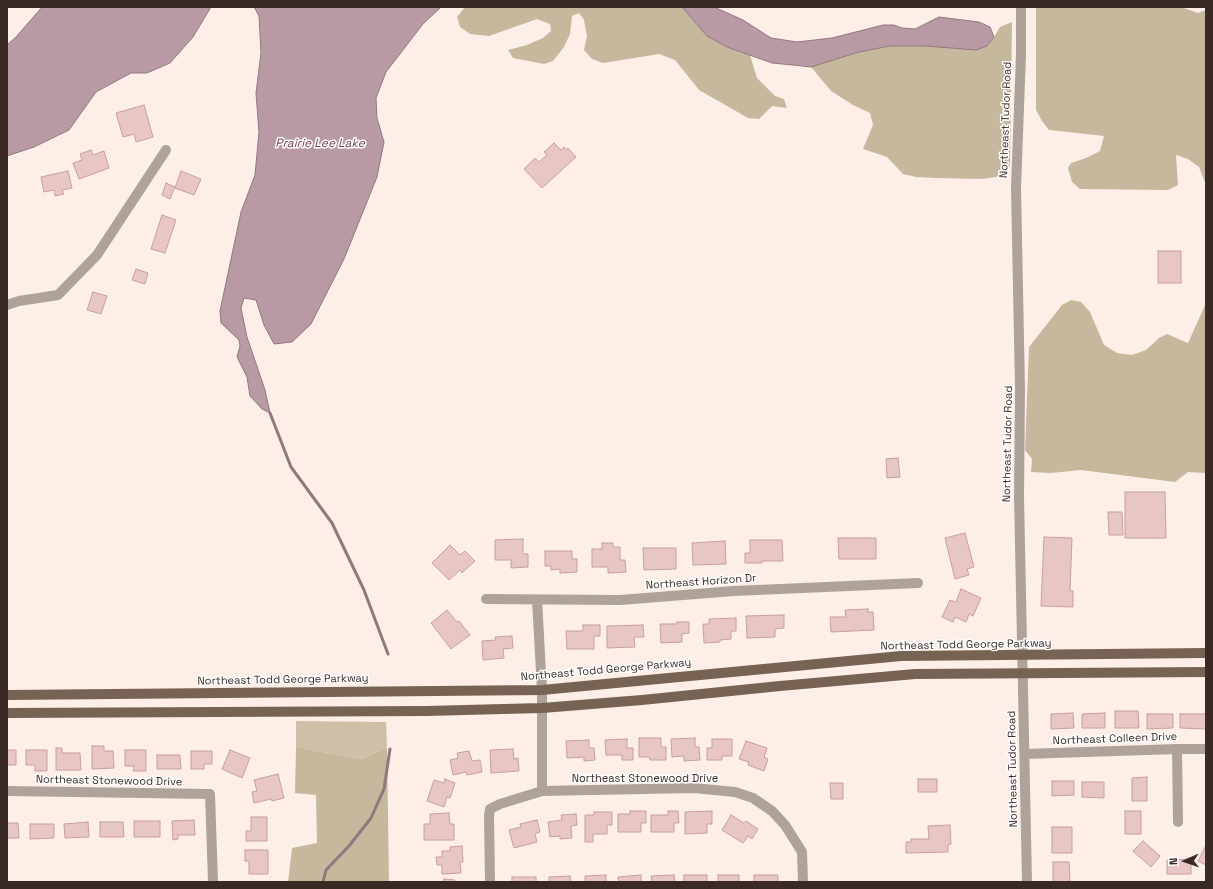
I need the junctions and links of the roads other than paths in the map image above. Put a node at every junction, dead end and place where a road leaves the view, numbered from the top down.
1 (1020, 7) edge
2 (166, 150) dead end
3 (7, 305) edge
4 (918, 582) dead end
5 (486, 599) dead end
6 (538, 600) junction
7 (1206, 653) edge
8 (1022, 655) junction
9 (1206, 672) edge
10 (1023, 673) junction
11 (542, 690) junction
12 (7, 695) edge
13 (542, 708) junction
14 (7, 713) edge
15 (1177, 749) junction
16 (1206, 749) edge
17 (1025, 754) junction
18 (7, 791) edge
19 (542, 791) junction
20 (1178, 822) dead end
21 (213, 882) edge
22 (490, 882) edge
23 (803, 882) edge
24 (1028, 882) edge

1 - 8 street, Northeast Tudor Road
2 - 3 street
4 - 6 street, Northeast Horizon Dr
5 - 6 street, Northeast Horizon Dr
6 - 11 street
7 - 8 main road, Northeast Todd George Parkway
8 - 10 street, Northeast Tudor Road
8 - 11 main road, Northeast Todd George Parkway
9 - 10 main road
10 - 13 main road
10 - 17 street, Northeast Tudor Road
11 - 12 main road, Northeast Todd George Parkway
11 - 13 street
13 - 14 main road
13 - 19 street
15 - 16 street, Northeast Colleen Drive
15 - 17 street, Northeast Colleen Drive
15 - 20 street
17 - 24 street, Northeast Tudor Road
18 - 21 street, Northeast Stonewood Drive
19 - 22 street, Northeast Stonewood Drive
19 - 23 street, Northeast Stonewood Drive

